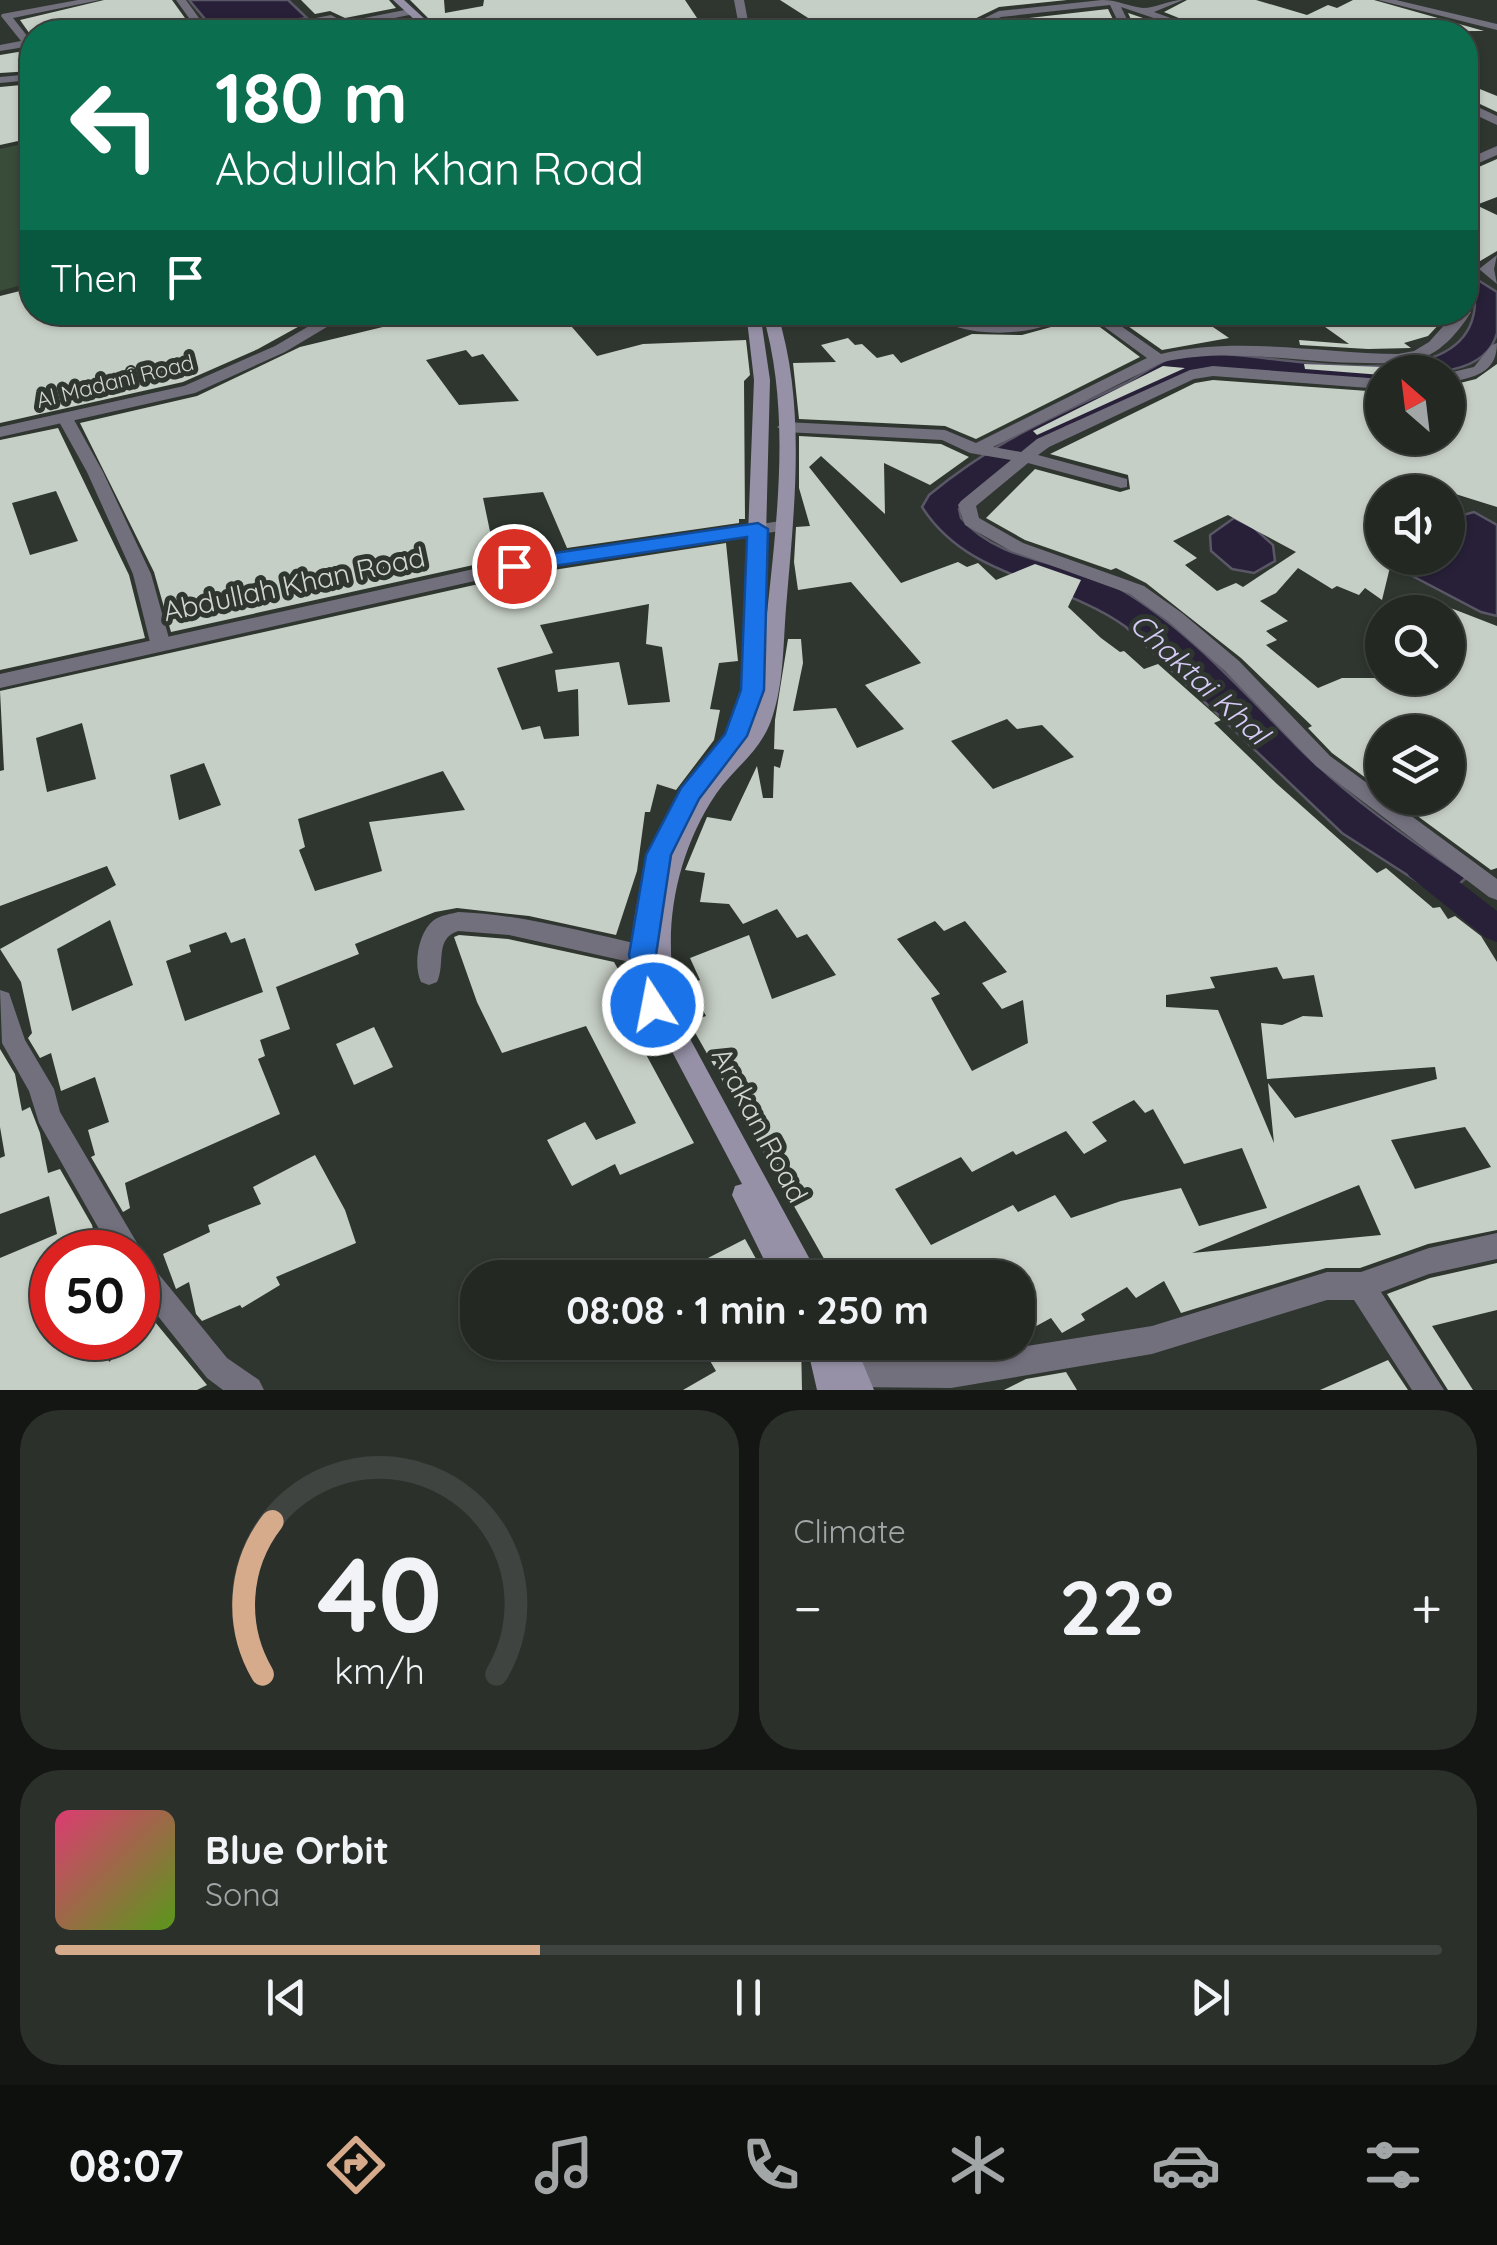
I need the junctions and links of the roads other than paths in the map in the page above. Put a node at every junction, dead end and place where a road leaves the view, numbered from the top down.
1 (95, 0) edge
2 (398, 0) edge
3 (1178, 0) edge
4 (1384, 0) edge
5 (1113, 5) edge
6 (413, 6) edge
7 (1146, 11) junction
8 (367, 20) edge
9 (434, 20) edge
10 (986, 20) edge
11 (1165, 20) edge
12 (1468, 20) edge
13 (20, 34) edge
14 (1497, 259) edge
15 (1497, 280) edge
16 (322, 325) edge
17 (755, 325) edge
18 (775, 325) edge
19 (964, 325) edge
20 (1022, 325) edge
21 (1110, 325) edge
22 (1456, 325) edge
23 (1497, 348) edge
24 (1158, 359) junction
25 (1479, 370) junction
26 (1465, 374) edge
27 (1497, 378) edge
28 (1365, 383) edge
29 (65, 418) junction
30 (785, 427) junction
31 (0, 432) edge
32 (976, 449) junction
33 (1024, 458) junction
34 (1121, 483) dead end
35 (781, 526) junction
36 (758, 529) junction
37 (160, 642) junction
38 (0, 681) edge
39 (1497, 891) edge
40 (643, 955) junction
41 (429, 975) dead end
42 (0, 1000) edge
43 (114, 1230) edge
44 (1497, 1246) edge
45 (779, 1260) edge
46 (796, 1260) edge
47 (1360, 1286) junction
48 (160, 1297) edge
49 (832, 1360) edge
50 (847, 1384) edge
51 (249, 1390) edge
52 (1429, 1390) edge

1 - 13 street
2 - 6 main road
3 - 7 street
4 - 12 street
5 - 7 street
5 - 10 street
6 - 8 street
6 - 9 main road
7 - 11 street
14 - 15 street
16 - 29 street, Al Madani Road
17 - 36 main road, Arakan Road
18 - 30 main road, Arakan Road
19 - 20 street
21 - 24 street
22 - 24 street
23 - 25 street
24 - 32 street
25 - 26 street
25 - 27 street
28 - 33 street
29 - 31 street, Al Madani Road
29 - 37 street
30 - 32 street
30 - 35 main road, Arakan Road
32 - 33 street
33 - 34 street
33 - 39 street
35 - 36 street, Abdullah Khan Road
35 - 46 main road, Arakan Road
36 - 37 street, Abdullah Khan Road
36 - 40 main road, Arakan Road
37 - 38 street, Abdullah Khan Road
40 - 41 street
40 - 45 main road, Arakan Road
42 - 43 street
44 - 47 street
47 - 50 street
47 - 52 street
48 - 51 street
49 - 50 main road

